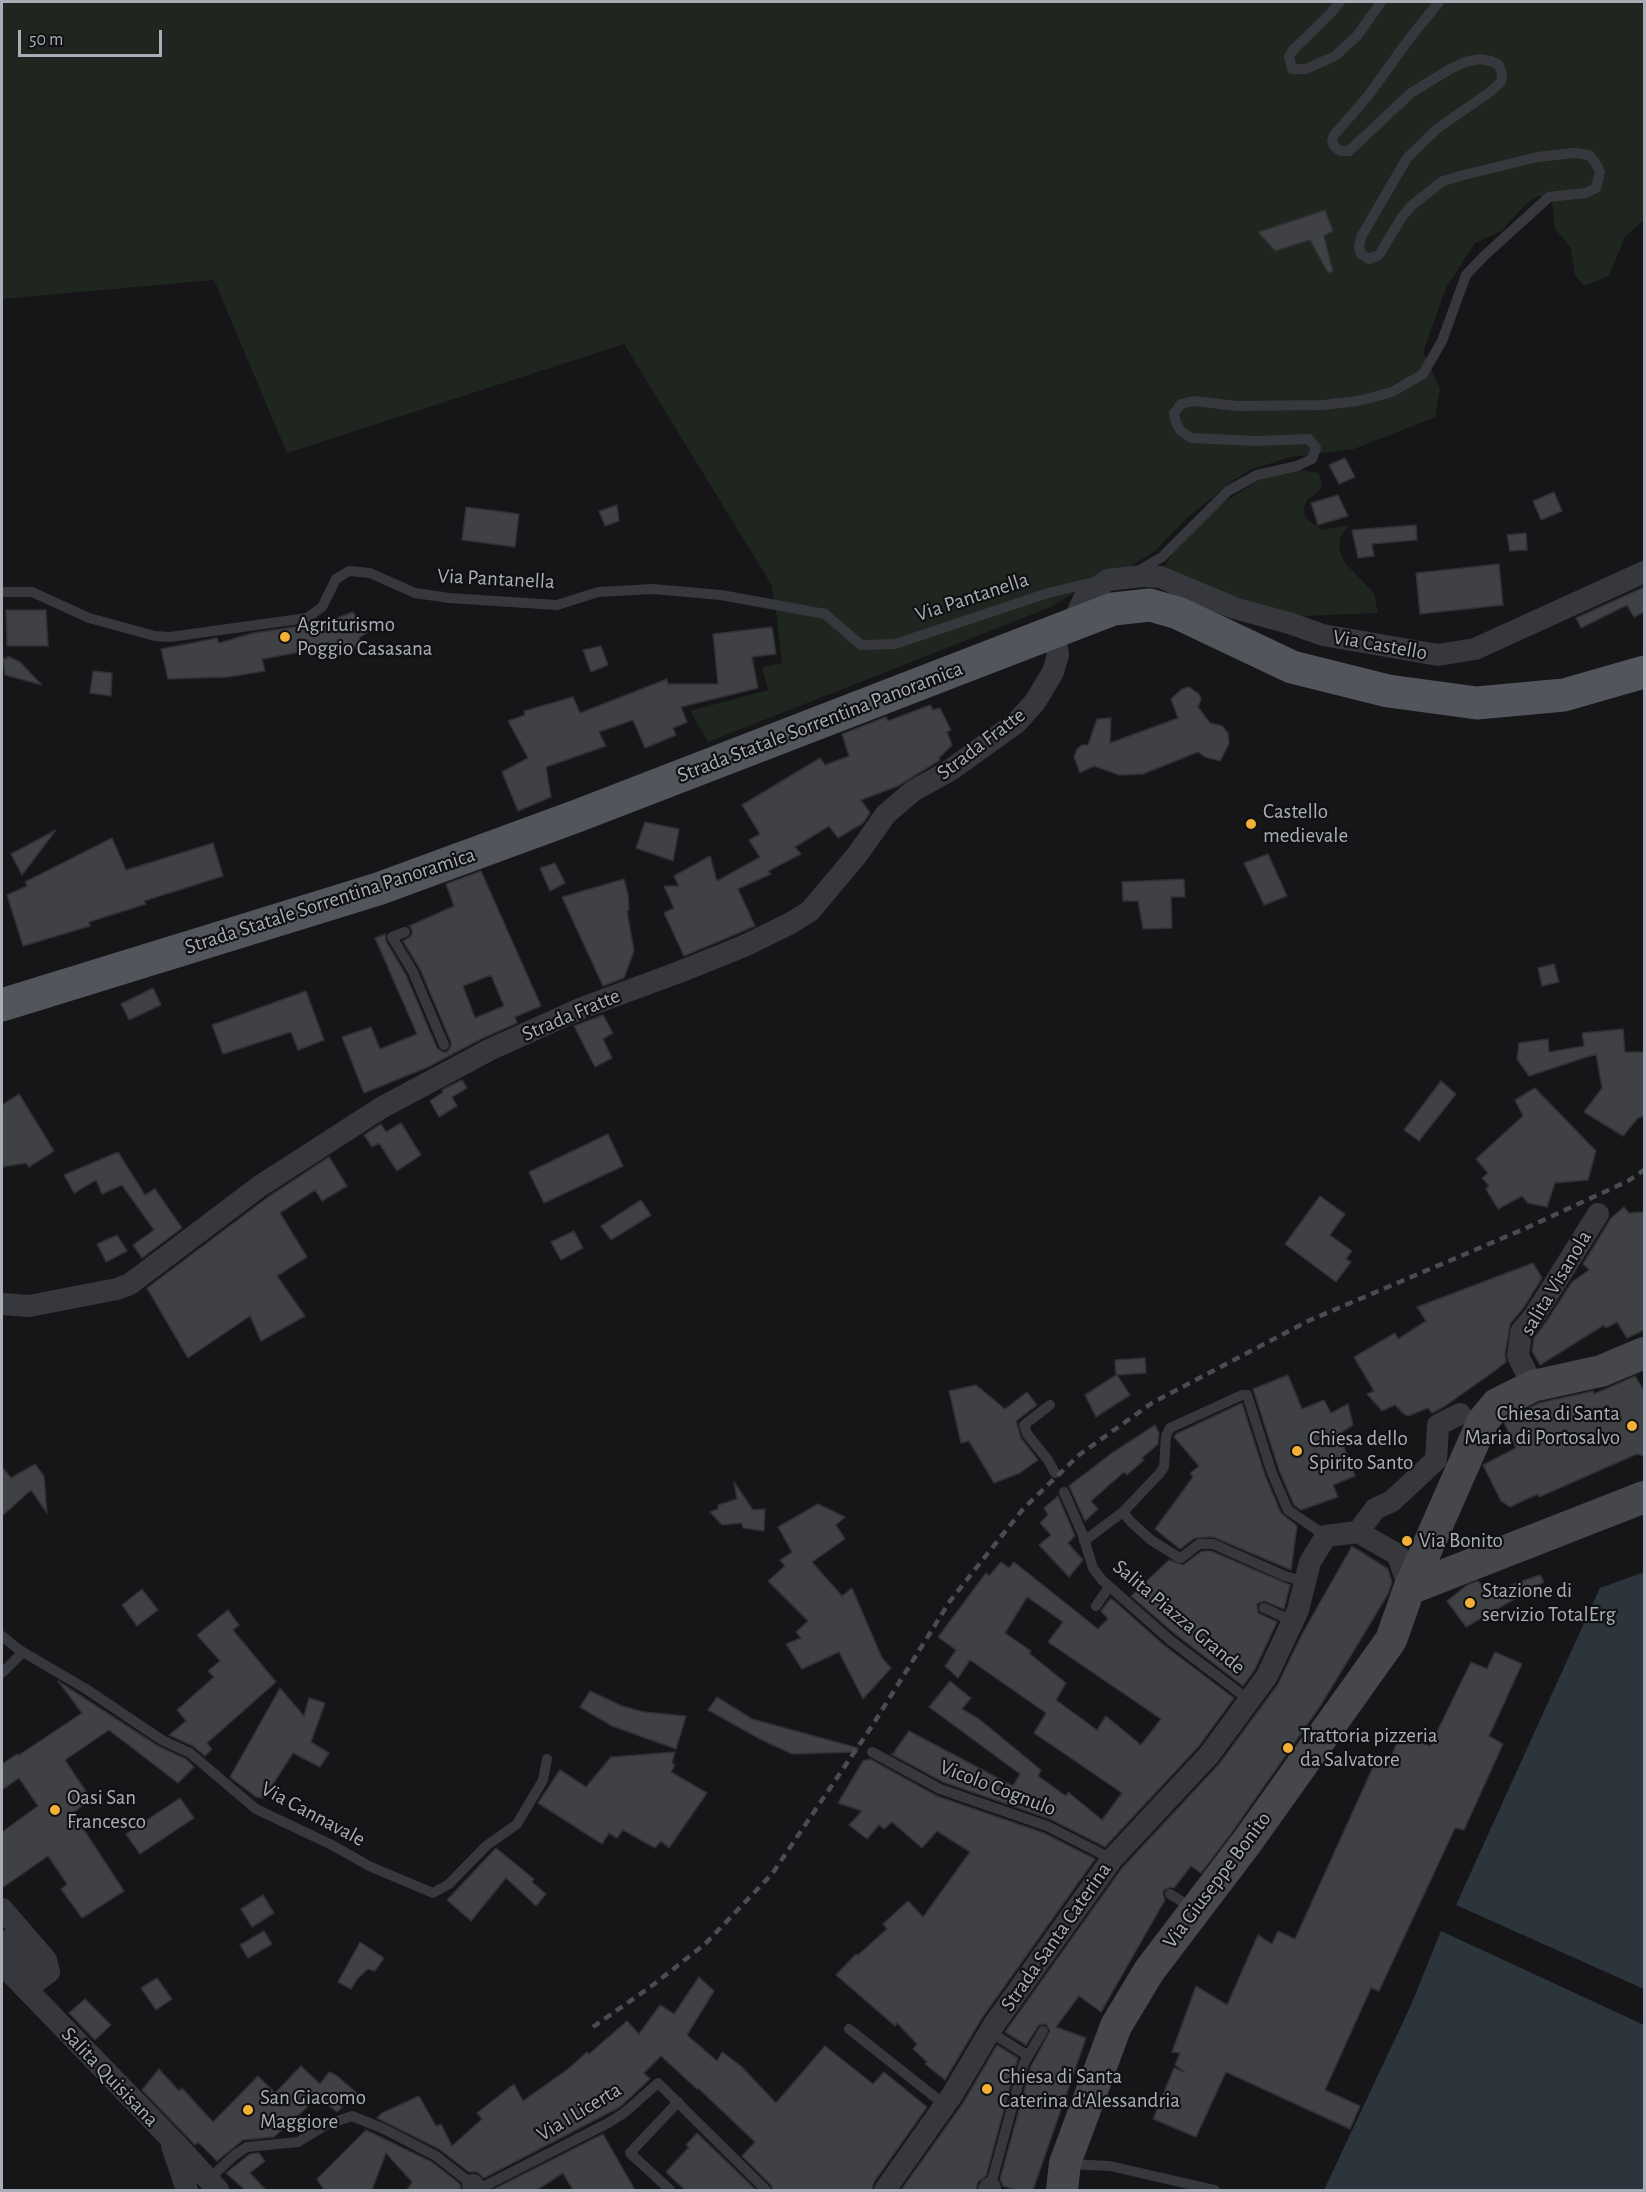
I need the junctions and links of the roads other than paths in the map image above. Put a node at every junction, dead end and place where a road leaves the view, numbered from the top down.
1 (1340, 2) edge
2 (1381, 2) edge
3 (1440, 2) edge
4 (1644, 572) edge
5 (1108, 580) junction
6 (2, 592) edge
7 (1064, 627) junction
8 (1644, 672) edge
9 (405, 932) dead end
10 (2, 1005) edge
11 (444, 1045) dead end
12 (1598, 1214) dead end
13 (2, 1304) edge
14 (1644, 1353) edge
15 (1533, 1386) junction
16 (1050, 1404) dead end
17 (1460, 1414) dead end
18 (1055, 1473) dead end
19 (1064, 1492) dead end
20 (1644, 1497) edge
21 (1124, 1512) junction
22 (1358, 1532) junction
23 (1326, 1536) junction
24 (1084, 1541) junction
25 (1305, 1582) junction
26 (1109, 1587) junction
27 (1409, 1589) junction
28 (1096, 1606) dead end
29 (1264, 1608) dead end
30 (1293, 1621) junction
31 (2, 1636) edge
32 (23, 1652) junction
33 (2, 1673) edge
34 (1249, 1700) junction
35 (872, 1752) dead end
36 (547, 1759) dead end
37 (1112, 1859) junction
38 (2, 1909) edge
39 (2, 1941) edge
40 (2, 1964) edge
41 (849, 2029) dead end
42 (1042, 2031) dead end
43 (990, 2032) junction
44 (1027, 2055) junction
45 (678, 2102) junction
46 (945, 2105) junction
47 (168, 2136) junction
48 (1064, 2177) edge
49 (213, 2185) edge
50 (475, 2188) edge
51 (990, 2189) edge
52 (187, 2190) edge
53 (670, 2190) edge
54 (766, 2190) edge
55 (885, 2190) edge
56 (1215, 2190) edge

1 - 2 lane
3 - 5 lane
4 - 5 street, Via Castello
5 - 6 lane, Via Pantanella
5 - 7 street
7 - 8 main road, Strada Statale Sorrentina Panoramica
7 - 10 main road, Strada Statale Sorrentina Panoramica
7 - 13 street, Strada Fratte
9 - 11 lane
12 - 15 street, salita Visanola
14 - 15 street, Via Giuseppe Bonito
15 - 27 street, Via Giuseppe Bonito
16 - 18 lane
17 - 22 street
19 - 24 lane, Salita Piazza Grande
20 - 27 street
21 - 23 lane
21 - 24 lane
21 - 25 lane
22 - 23 street
22 - 27 street
23 - 25 street, Strada Santa Caterina
24 - 26 lane, Salita Piazza Grande
25 - 30 street, Strada Santa Caterina
26 - 28 lane
26 - 34 lane, Salita Piazza Grande
27 - 48 street, Via Giuseppe Bonito
29 - 30 lane
30 - 34 street, Strada Santa Caterina
31 - 32 lane, Via Cannavale
32 - 33 lane
32 - 36 lane, Via Cannavale
34 - 37 street, Strada Santa Caterina
35 - 37 lane, Vicolo Cognulo
37 - 43 street, Strada Santa Caterina
38 - 39 street
40 - 47 street, Salita Quisisana
41 - 46 lane
42 - 44 lane
43 - 44 lane
43 - 46 street, Strada Santa Caterina
44 - 51 lane
45 - 50 lane, Via I Licerta
45 - 53 lane
45 - 54 lane, Via I Licerta
46 - 55 street, Strada Santa Caterina
47 - 49 street, Salita Quisisana
47 - 52 street
48 - 56 lane
49 - 50 lane

